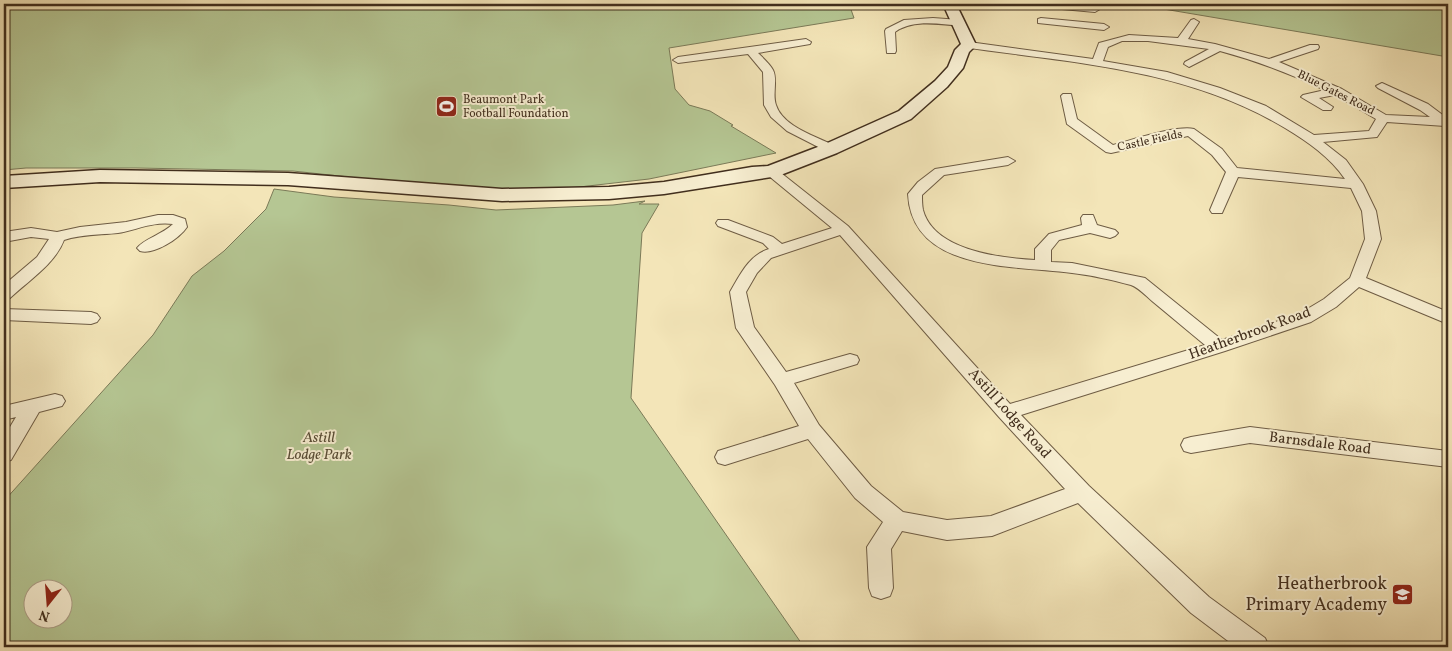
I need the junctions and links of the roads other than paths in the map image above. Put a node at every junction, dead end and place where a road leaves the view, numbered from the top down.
1 (950, 4) edge
2 (1040, 4) edge
3 (1096, 6) edge
4 (1194, 22) dead end
5 (960, 23) junction
6 (1104, 27) junction
7 (1047, 35) dead end
8 (1123, 38) junction
9 (1182, 40) junction
10 (806, 42) dead end
11 (969, 45) junction
12 (1314, 47) dead end
13 (1218, 48) junction
14 (751, 51) junction
15 (891, 51) dead end
16 (680, 57) dead end
17 (1269, 62) junction
18 (1098, 63) junction
19 (1189, 64) dead end
20 (1382, 86) dead end
21 (1338, 92) junction
22 (1067, 96) dead end
23 (1327, 107) dead end
24 (1383, 118) junction
25 (1446, 122) edge
26 (1312, 139) junction
27 (830, 149) junction
28 (1008, 161) dead end
29 (771, 172) junction
30 (1234, 172) junction
31 (4, 182) edge
32 (1356, 184) junction
33 (1217, 210) dead end
34 (723, 222) dead end
35 (843, 229) junction
36 (1110, 233) dead end
37 (4, 237) edge
38 (57, 237) junction
39 (145, 248) dead end
40 (779, 249) junction
41 (1043, 266) junction
42 (1357, 280) junction
43 (4, 294) edge
44 (4, 314) edge
45 (91, 318) dead end
46 (1448, 318) edge
47 (1220, 347) junction
48 (850, 360) dead end
49 (782, 380) junction
50 (54, 402) dead end
51 (33, 406) junction
52 (1006, 412) junction
53 (4, 413) edge
54 (812, 430) junction
55 (1192, 445) dead end
56 (4, 454) edge
57 (725, 457) dead end
58 (1448, 459) edge
59 (1082, 492) junction
60 (897, 520) junction
61 (881, 588) dead end
62 (1256, 647) edge

1 - 5 street
2 - 3 street
3 - 6 street
4 - 9 street
5 - 11 street
5 - 15 street
6 - 7 street, Blue Gates Road
6 - 8 street, Blue Gates Road
8 - 9 street, Blue Gates Road
8 - 18 street
9 - 13 street, Blue Gates Road
10 - 14 street
11 - 18 street, Heatherbrook Road
11 - 27 street
12 - 17 street, Blue Gates Road
13 - 17 street, Blue Gates Road
13 - 19 street
14 - 16 street
14 - 27 street
17 - 21 street, Blue Gates Road
18 - 26 street, Heatherbrook Road
20 - 25 street
21 - 23 street
21 - 24 street, Blue Gates Road
22 - 30 street, Castle Fields
24 - 25 street
24 - 26 street, Blue Gates Road
26 - 32 street, Heatherbrook Road
27 - 29 street
28 - 41 street
29 - 31 street
29 - 35 street, Astill Lodge Road
30 - 32 street
30 - 33 street
32 - 42 street, Heatherbrook Road
34 - 40 street
35 - 40 street
35 - 52 street, Astill Lodge Road
36 - 41 street
37 - 38 street
38 - 39 street
38 - 43 street
40 - 49 street
41 - 47 street
42 - 46 street
42 - 47 street, Heatherbrook Road
44 - 45 street
47 - 52 street, Heatherbrook Road
48 - 49 street
49 - 54 street
50 - 51 street
51 - 53 street
51 - 56 street
52 - 59 street, Astill Lodge Road
54 - 57 street
54 - 60 street
55 - 58 street, Barnsdale Road
59 - 60 street
59 - 62 street, Astill Lodge Road
60 - 61 street

